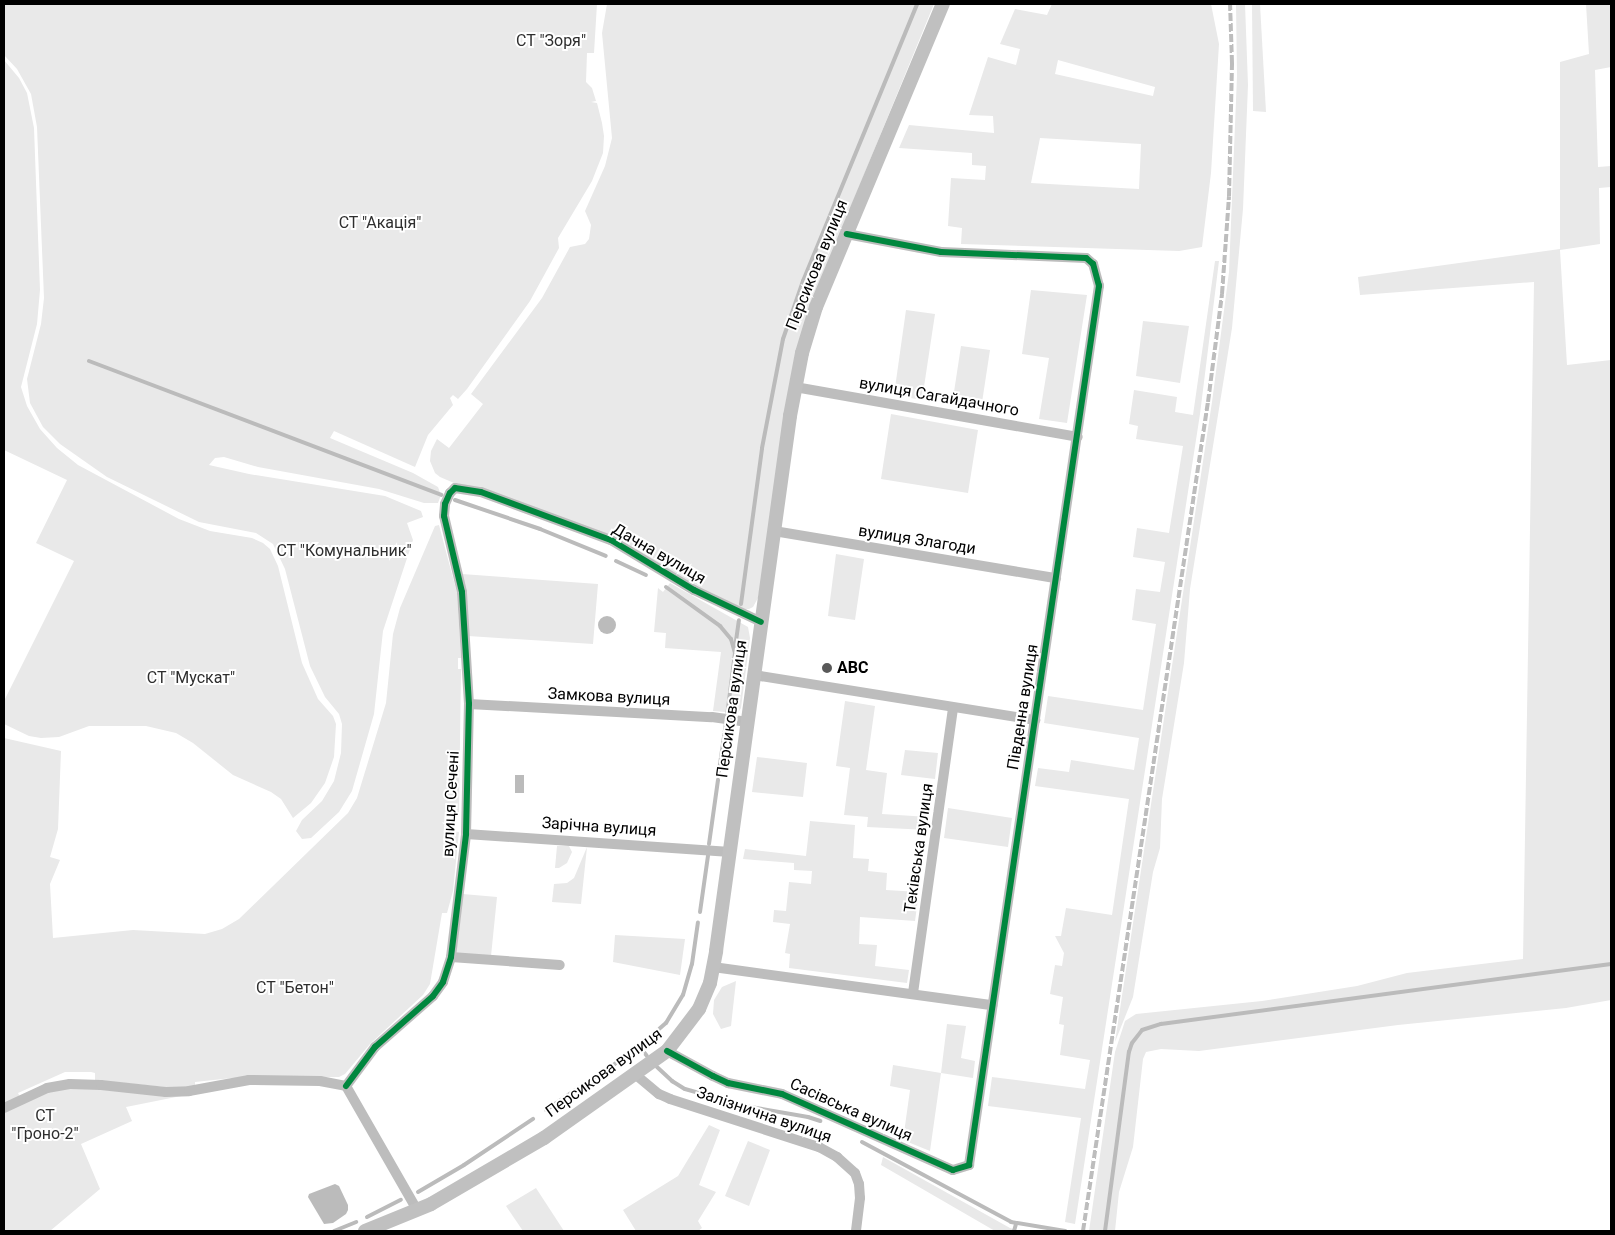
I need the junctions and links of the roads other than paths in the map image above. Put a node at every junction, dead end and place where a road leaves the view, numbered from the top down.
1 (944, 4) edge
2 (847, 234) junction
3 (795, 387) junction
4 (1078, 437) junction
5 (455, 488) joint
6 (774, 531) junction
7 (1056, 578) junction
8 (762, 622) junction
9 (754, 675) junction
10 (469, 704) junction
11 (953, 708) junction
12 (1035, 720) junction
13 (748, 722) junction
14 (466, 834) junction
15 (730, 852) junction
16 (451, 957) junction
17 (560, 965) dead end
18 (713, 967) junction
19 (735, 970) junction
20 (710, 982) junction
21 (914, 993) junction
22 (992, 1005) junction
23 (668, 1051) junction
24 (636, 1075) junction
25 (346, 1086) junction
26 (4, 1108) edge
27 (969, 1165) joint
28 (417, 1210) junction
29 (365, 1231) edge
30 (856, 1231) edge

1 - 2 main road, Персикова вулиця
2 - 3 main road, Персикова вулиця
2 - 4 street, Південна вулиця
3 - 4 street, вулиця Сагайдачного
3 - 6 main road, Персикова вулиця
4 - 7 street, Південна вулиця
5 - 8 street, Дачна вулиця
5 - 10 street, вулиця Сечені
6 - 7 street, вулиця Злагоди
6 - 8 main road, Персикова вулиця
7 - 12 street, Південна вулиця
8 - 9 main road, Персикова вулиця
9 - 11 street
9 - 13 main road, Персикова вулиця
10 - 13 street, Замкова вулиця
10 - 14 street, вулиця Сечені
11 - 12 street
11 - 21 street, Теківська вулиця
12 - 22 street, Південна вулиця
13 - 15 main road, Персикова вулиця
14 - 15 street, Зарічна вулиця
14 - 16 street, вулиця Сечені
15 - 18 main road, Персикова вулиця
16 - 17 street
16 - 25 street, вулиця Сечені
18 - 19 street
18 - 20 main road, Персикова вулиця
19 - 20 street
19 - 21 street
20 - 23 main road, Персикова вулиця
21 - 22 street
22 - 27 street, Південна вулиця
23 - 24 main road, Персикова вулиця
23 - 27 street, Сасівська вулиця
24 - 28 main road, Персикова вулиця
24 - 30 street, Залізнична вулиця
25 - 26 street
25 - 28 street
28 - 29 main road, Персикова вулиця

